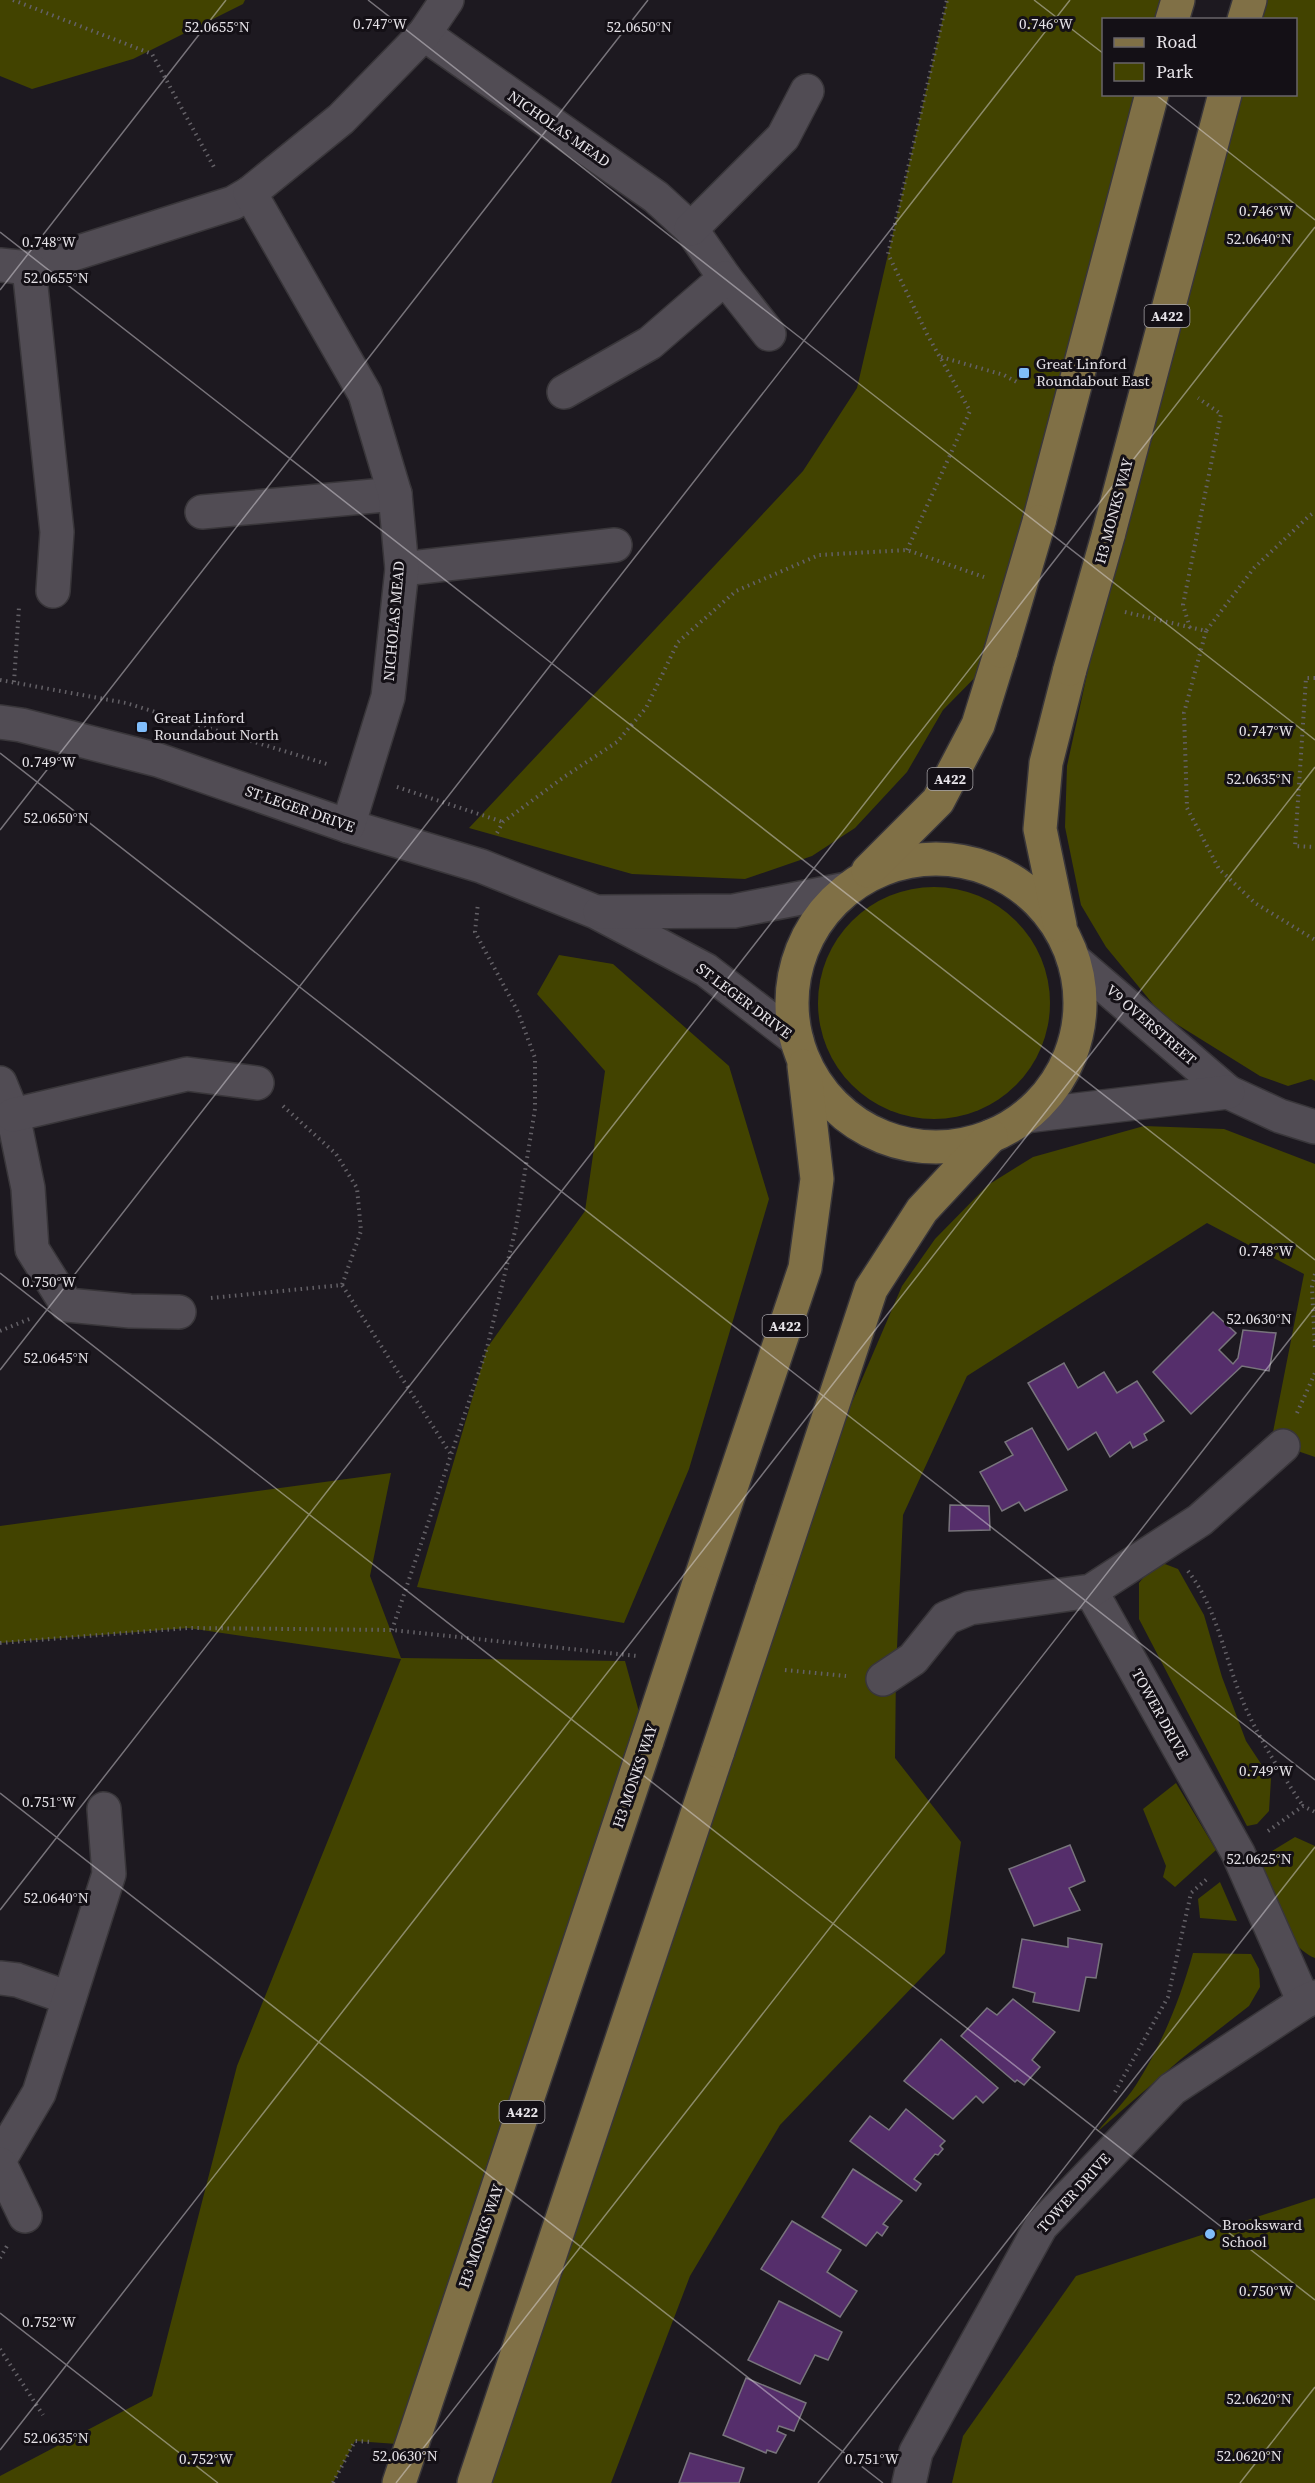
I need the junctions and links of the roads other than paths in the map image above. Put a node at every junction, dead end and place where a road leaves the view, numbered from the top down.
1 (447, 0) edge
2 (1178, 0) edge
3 (1250, 0) edge
4 (1173, 18) edge
5 (1245, 18) edge
6 (424, 34) junction
7 (807, 91) dead end
8 (1151, 96) edge
9 (1224, 96) edge
10 (242, 198) junction
11 (691, 229) junction
12 (14, 267) edge
13 (725, 278) junction
14 (769, 334) dead end
15 (564, 392) dead end
16 (394, 494) junction
17 (202, 512) dead end
18 (615, 545) dead end
19 (402, 568) junction
20 (53, 591) road end
21 (0, 722) edge
22 (348, 826) junction
23 (853, 885) junction
24 (596, 912) junction
25 (1067, 944) junction
26 (800, 1050) junction
27 (0, 1083) edge
28 (257, 1083) road end
29 (1228, 1092) junction
30 (13, 1115) junction
31 (1026, 1116) junction
32 (1315, 1127) edge
33 (991, 1136) junction
34 (192, 1305) road end
35 (1283, 1446) road end
36 (1091, 1591) junction
37 (883, 1679) road end
38 (104, 1809) dead end
39 (0, 1978) edge
40 (69, 1998) junction
41 (1309, 1999) edge
42 (0, 2159) edge
43 (0, 2164) edge
44 (25, 2216) dead end
45 (399, 2483) edge
46 (474, 2483) edge
47 (909, 2483) edge

1 - 6 street
2 - 4 main road
3 - 5 main road
6 - 10 street
6 - 11 street, NICHOLAS MEAD
7 - 11 street
8 - 23 main road, A422, bridge
9 - 25 main road, H3 MONKS WAY / A422, bridge
10 - 12 street
10 - 16 street, NICHOLAS MEAD
11 - 13 street, NICHOLAS MEAD
12 - 20 street
13 - 14 street, NICHOLAS MEAD
13 - 15 street
16 - 17 street
16 - 19 street, NICHOLAS MEAD
18 - 19 street
19 - 22 street, NICHOLAS MEAD
21 - 22 street, ST LEGER DRIVE
22 - 24 street, ST LEGER DRIVE
23 - 24 street, ST LEGER DRIVE
23 - 25 main road
23 - 26 main road, H3 MONKS WAY
24 - 26 street, ST LEGER DRIVE
25 - 29 street, V9 OVERSTREET
25 - 31 main road, H3 MONKS WAY
26 - 33 main road
26 - 45 main road, H3 MONKS WAY / A422, bridge
27 - 30 street
28 - 30 street
29 - 31 street
29 - 32 street, V9 OVERSTREET
30 - 34 street
31 - 33 main road, H3 MONKS WAY
33 - 46 main road, bridge
35 - 36 street
36 - 37 street
36 - 41 street, TOWER DRIVE
38 - 40 street
39 - 40 street
40 - 42 street
41 - 47 street, TOWER DRIVE
43 - 44 street

